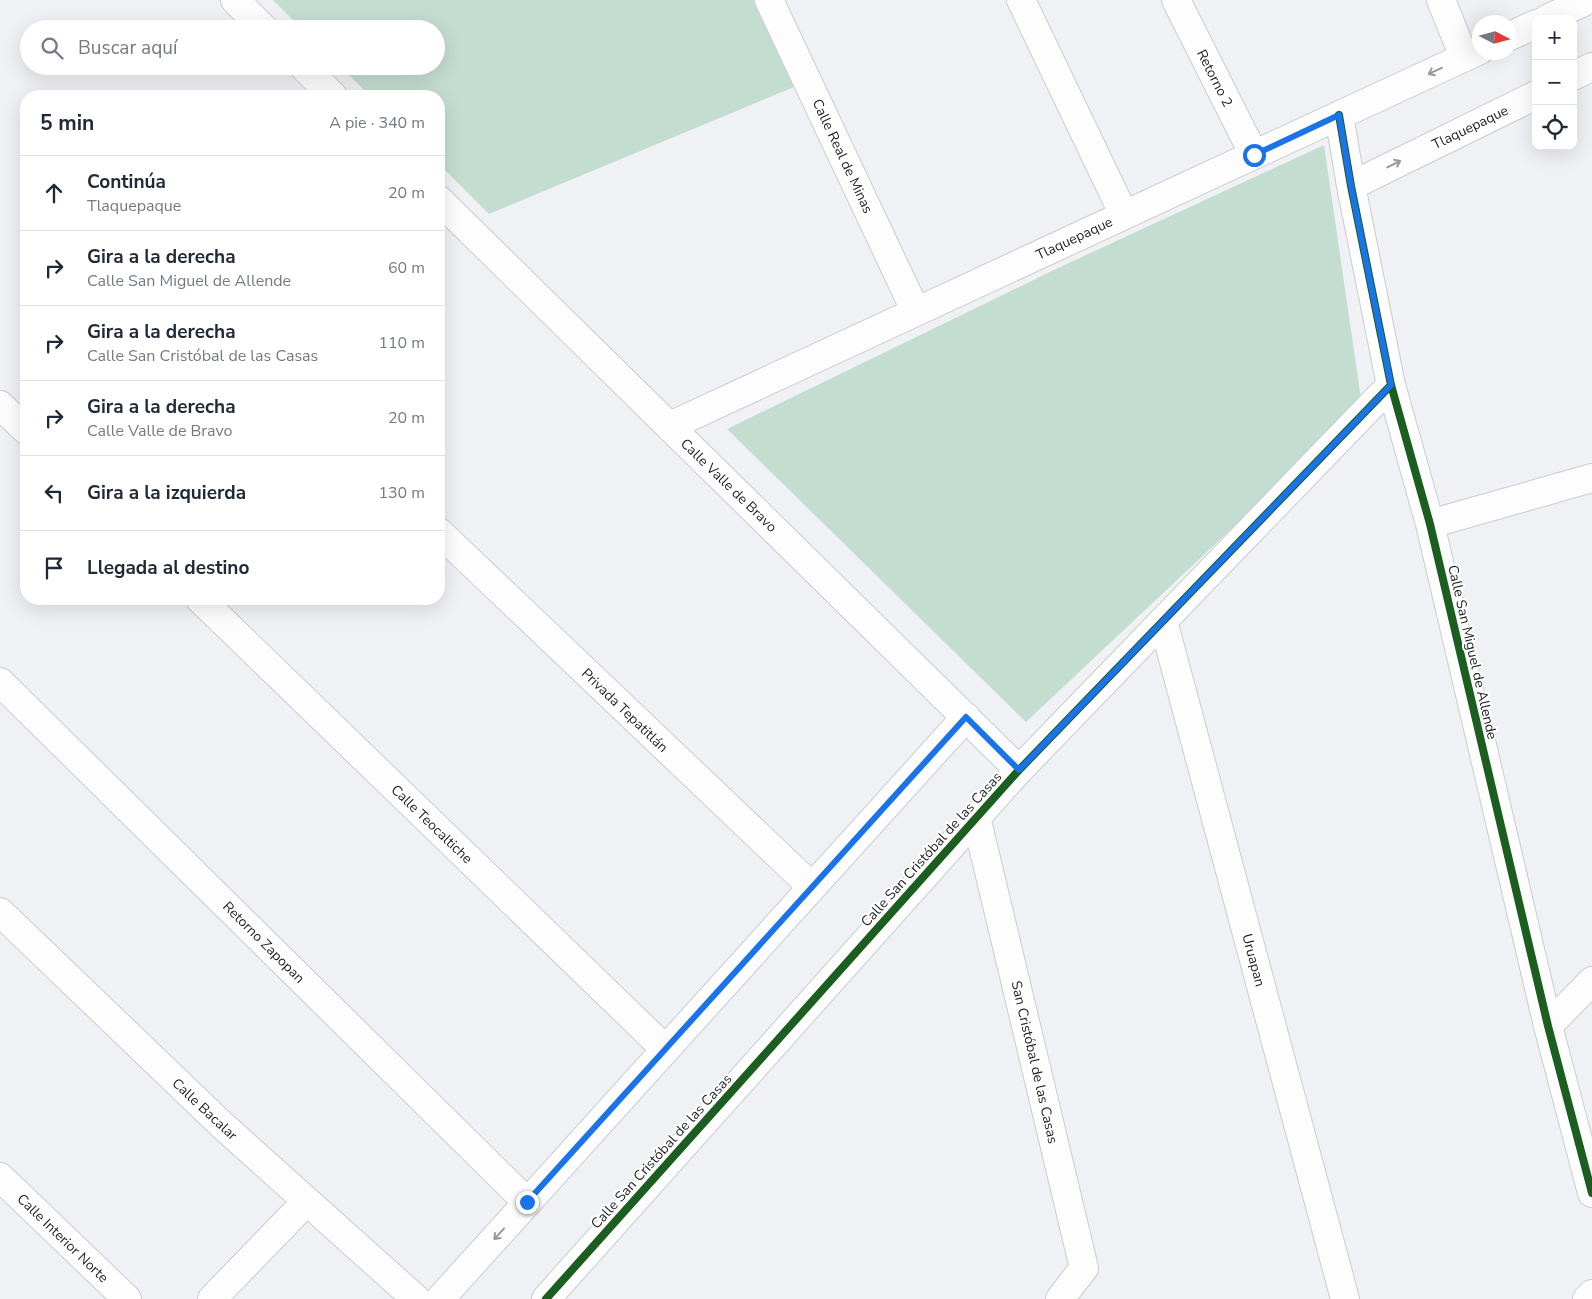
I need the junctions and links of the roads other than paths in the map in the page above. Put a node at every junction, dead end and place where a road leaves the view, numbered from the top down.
1 (235, 0) edge
2 (769, 0) edge
3 (1021, 0) edge
4 (1176, 0) edge
5 (1441, 0) edge
6 (1588, 0) edge
7 (1556, 15) edge
8 (255, 20) edge
9 (1532, 26) edge
10 (1517, 33) edge
11 (1472, 54) edge
12 (1592, 67) edge
13 (1577, 74) edge
14 (312, 75) edge
15 (327, 90) edge
16 (1532, 97) edge
17 (1339, 115) junction
18 (1254, 155) junction
19 (1351, 186) junction
20 (445, 206) edge
21 (1124, 216) junction
22 (916, 312) junction
23 (1391, 385) junction
24 (0, 405) edge
25 (20, 424) edge
26 (670, 426) junction
27 (1592, 478) edge
28 (1430, 524) junction
29 (445, 538) edge
30 (206, 605) edge
31 (1163, 621) junction
32 (0, 682) edge
33 (966, 717) junction
34 (1019, 770) junction
35 (976, 818) junction
36 (812, 887) junction
37 (0, 912) edge
38 (1592, 981) edge
39 (1548, 1026) junction
40 (665, 1050) junction
41 (0, 1177) edge
42 (1592, 1193) edge
43 (306, 1202) junction
44 (527, 1202) junction
45 (1592, 1294) edge
46 (127, 1299) edge
47 (212, 1299) edge
48 (416, 1299) edge
49 (440, 1299) edge
50 (546, 1299) edge
51 (1060, 1299) edge
52 (1345, 1299) edge
53 (1587, 1299) edge

1 - 8 street
2 - 22 street, Calle Real de Minas
3 - 21 street
4 - 18 street, Retorno 2
5 - 11 street
6 - 7 street
9 - 10 street
11 -> 17 street, Tlaquepaque
12 - 13 street
14 - 15 street
19 -> 16 street, Tlaquepaque
17 - 18 street, Tlaquepaque
17 - 19 street, Calle San Miguel de Allende
18 - 21 street, Tlaquepaque
19 - 23 street, Calle San Miguel de Allende
20 - 26 street, Calle Valle de Bravo
21 - 22 street, Tlaquepaque
22 - 26 street, Tlaquepaque
23 - 28 street, Calle San Miguel de Allende
23 - 31 street, Calle San Cristóbal de las Casas
24 - 25 street
26 - 33 street, Calle Valle de Bravo
27 - 28 street
28 - 39 street, Calle San Miguel de Allende
29 - 36 street, Privada Tepatitlán
30 - 40 street, Calle Teocaltiche
31 - 34 street, Calle San Cristóbal de las Casas
31 - 52 street, Uruapan
32 - 44 street, Retorno Zapopan
33 - 34 street, Calle Valle de Bravo
33 - 36 street
34 - 35 street, Calle San Cristóbal de las Casas
35 - 50 street, Calle San Cristóbal de las Casas
35 - 51 street, San Cristóbal de las Casas
36 - 40 street
37 - 43 street, Calle Bacalar
38 - 39 street
39 - 42 street, Calle San Miguel de Allende
40 - 44 street
41 - 46 street, Calle Interior Norte
43 - 47 street
43 - 48 street, Calle Bacalar
44 -> 49 street
45 - 53 street

